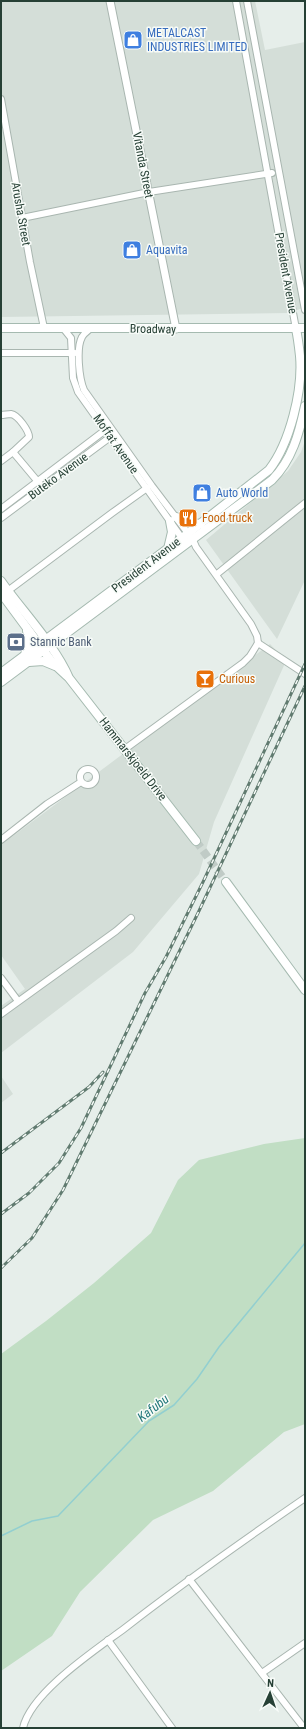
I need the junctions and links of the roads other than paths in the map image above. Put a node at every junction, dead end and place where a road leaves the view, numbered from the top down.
1 (110, 1) edge
2 (236, 1) edge
3 (246, 1) edge
4 (264, 94) junction
5 (254, 95) junction
6 (1, 99) edge
7 (278, 172) junction
8 (269, 173) junction
9 (149, 192) junction
10 (22, 218) junction
11 (305, 310) edge
12 (1, 328) edge
13 (44, 328) junction
14 (63, 328) junction
15 (92, 328) junction
16 (305, 328) edge
17 (176, 329) junction
18 (296, 329) junction
19 (80, 352) junction
20 (1, 353) edge
21 (72, 353) junction
22 (305, 406) edge
23 (1, 415) edge
24 (108, 428) junction
25 (303, 428) edge
26 (113, 435) junction
27 (287, 437) junction
28 (296, 439) junction
29 (13, 452) junction
30 (1, 461) edge
31 (40, 484) junction
32 (147, 488) junction
33 (305, 503) edge
34 (231, 505) junction
35 (1, 509) edge
36 (1, 518) edge
37 (173, 519) junction
38 (201, 524) junction
39 (189, 541) junction
40 (168, 549) junction
41 (217, 574) junction
42 (1, 581) edge
43 (3, 594) edge
44 (31, 628) junction
45 (62, 633) junction
46 (258, 643) junction
47 (45, 646) junction
48 (26, 659) junction
49 (60, 666) junction
50 (1, 674) edge
51 (305, 674) edge
52 (1, 682) edge
53 (125, 749) junction
54 (81, 782) dead end
55 (1, 840) edge
56 (196, 841) tunnel mouth
57 (226, 882) tunnel mouth
58 (131, 918) dead end
59 (1, 978) edge
60 (305, 990) edge
61 (18, 1001) junction
62 (1, 1014) edge
63 (305, 1498) edge
64 (188, 1579) junction
65 (108, 1640) junction
66 (305, 1643) edge
67 (262, 1673) junction
68 (23, 1728) edge
69 (172, 1728) edge
70 (304, 1728) edge

1 - 9 street, Vitanda Street
2 - 5 street, President Avenue
3 - 4 street, President Avenue
4 - 5 street
4 - 7 street, President Avenue
5 - 8 street, President Avenue
6 - 10 street, Arusha Street
7 - 8 street
7 - 11 street, President Avenue
8 - 9 street
8 - 18 street, President Avenue
9 - 10 street
9 - 17 street, Vitanda Street
10 - 13 street, Arusha Street
12 - 13 main road, Broadway
13 - 14 main road, Broadway
14 - 15 main road, Broadway
14 - 21 street, Moffat Avenue
15 - 17 main road, Broadway
15 - 19 street, Moffat Avenue
16 - 18 main road, Broadway
17 - 18 main road, Broadway
18 - 27 main road, President Avenue
19 - 21 street
19 - 24 street, Moffat Avenue
20 - 21 street
21 - 24 street, Moffat Avenue
22 - 25 main road, President Avenue
23 - 29 street
24 - 26 street, Moffat Avenue
24 - 31 street, Buteko Avenue
25 - 28 main road, President Avenue
26 - 31 street, Buteko Avenue
26 - 32 street, Moffat Avenue
26 - 37 street, Moffat Avenue
27 - 28 main road
27 - 34 main road, President Avenue
28 - 34 main road, President Avenue
29 - 30 street
29 - 31 street
31 - 35 street, Buteko Avenue
31 - 36 street, Buteko Avenue
32 - 37 street, Moffat Avenue
32 - 43 street
33 - 41 street
34 - 38 main road, President Avenue
34 - 39 main road, President Avenue
37 - 38 main road
37 - 39 street, Moffat Avenue
37 - 40 main road
38 - 39 main road, President Avenue
39 - 40 main road, President Avenue
39 - 41 street, Moffat Avenue
39 - 45 main road, President Avenue
40 - 45 main road, President Avenue
41 - 46 street, Moffat Avenue
42 - 43 main road, Hammarskjoeld Drive
43 - 44 main road, Hammarskjoeld Drive
44 - 45 main road
44 - 47 main road, Hammarskjoeld Drive
44 - 48 main road
45 - 47 main road, President Avenue
45 - 49 main road
46 - 51 street
46 - 53 street
47 - 48 main road, President Avenue
47 - 49 main road, Hammarskjoeld Drive
48 - 49 main road
48 - 50 main road, President Avenue
48 - 52 main road, President Avenue
49 - 53 main road, Hammarskjoeld Drive
53 - 56 main road, Hammarskjoeld Drive
54 - 55 street
57 - 60 main road
58 - 61 street
59 - 61 street
61 - 62 street
63 - 64 street
64 - 65 street
64 - 67 street
65 - 68 street
65 - 69 street
66 - 67 street
67 - 70 street

